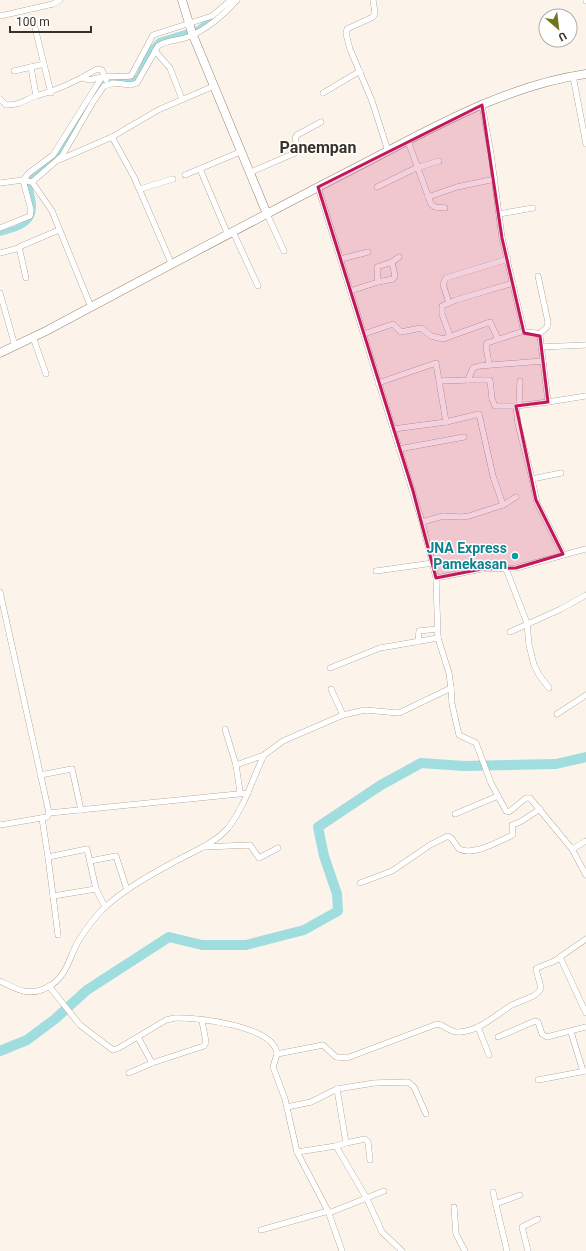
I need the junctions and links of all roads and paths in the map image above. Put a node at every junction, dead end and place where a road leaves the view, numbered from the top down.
1 (59, 0) edge
2 (182, 0) edge
3 (231, 0) edge
4 (238, 0) edge
5 (373, 0) edge
6 (0, 16) edge
7 (35, 28) dead end
8 (191, 30) junction
9 (155, 51) junction
10 (44, 64) junction
11 (31, 67) junction
12 (14, 70) dead end
13 (360, 71) junction
14 (586, 74) edge
15 (573, 76) junction
16 (83, 78) junction
17 (105, 80) junction
18 (214, 86) junction
19 (51, 93) junction
20 (323, 93) dead end
21 (36, 96) junction
22 (0, 99) edge
23 (182, 99) junction
24 (482, 105) junction
25 (321, 122) dead end
26 (112, 137) junction
27 (408, 141) junction
28 (586, 144) edge
29 (388, 151) junction
30 (240, 152) junction
31 (57, 161) junction
32 (439, 161) dead end
33 (418, 167) junction
34 (200, 169) junction
35 (249, 173) junction
36 (185, 174) dead end
37 (173, 179) dead end
38 (495, 179) junction
39 (28, 181) junction
40 (0, 183) edge
41 (318, 187) junction
42 (377, 187) dead end
43 (140, 189) junction
44 (428, 197) junction
45 (445, 208) dead end
46 (532, 208) dead end
47 (267, 214) junction
48 (499, 214) junction
49 (0, 228) edge
50 (59, 230) junction
51 (230, 234) junction
52 (19, 248) junction
53 (284, 251) dead end
54 (368, 252) dead end
55 (0, 253) edge
56 (399, 257) dead end
57 (341, 259) junction
58 (508, 259) junction
59 (392, 262) junction
60 (172, 265) junction
61 (538, 276) dead end
62 (26, 278) dead end
63 (378, 282) junction
64 (513, 283) junction
65 (258, 286) dead end
66 (350, 292) junction
67 (0, 293) edge
68 (449, 303) junction
69 (91, 307) junction
70 (524, 331) junction
71 (364, 334) junction
72 (539, 334) junction
73 (450, 336) junction
74 (33, 337) junction
75 (498, 339) junction
76 (586, 345) edge
77 (15, 346) junction
78 (541, 347) junction
79 (0, 353) edge
80 (543, 361) junction
81 (489, 364) junction
82 (46, 374) dead end
83 (468, 380) junction
84 (440, 381) junction
85 (520, 381) dead end
86 (378, 383) junction
87 (586, 396) edge
88 (548, 402) junction
89 (518, 405) junction
90 (446, 422) junction
91 (393, 429) junction
92 (464, 437) dead end
93 (399, 449) junction
94 (562, 473) dead end
95 (532, 479) junction
96 (516, 497) dead end
97 (503, 505) junction
98 (422, 522) junction
99 (586, 549) edge
100 (564, 554) junction
101 (433, 563) junction
102 (506, 569) junction
103 (376, 571) dead end
104 (436, 578) junction
105 (0, 592) edge
106 (586, 595) edge
107 (528, 623) junction
108 (438, 629) junction
109 (510, 632) dead end
110 (438, 638) junction
111 (418, 642) junction
112 (330, 668) dead end
113 (451, 688) junction
114 (549, 688) dead end
115 (331, 689) dead end
116 (586, 695) edge
117 (558, 714) dead end
118 (343, 715) junction
119 (225, 730) dead end
120 (264, 755) junction
121 (236, 765) junction
122 (40, 775) junction
123 (240, 792) junction
124 (248, 793) junction
125 (498, 796) junction
126 (540, 809) junction
127 (81, 810) junction
128 (49, 813) junction
129 (455, 814) dead end
130 (42, 818) junction
131 (0, 825) edge
132 (586, 841) edge
133 (204, 847) junction
134 (278, 848) dead end
135 (572, 850) junction
136 (48, 857) junction
137 (90, 860) junction
138 (586, 875) edge
139 (360, 883) dead end
140 (96, 889) junction
141 (127, 890) junction
142 (53, 896) junction
143 (105, 907) junction
144 (58, 935) dead end
145 (586, 939) edge
146 (560, 957) junction
147 (0, 981) edge
148 (49, 986) junction
149 (586, 1013) edge
150 (202, 1021) junction
151 (478, 1027) junction
152 (586, 1027) edge
153 (570, 1032) junction
154 (138, 1037) junction
155 (498, 1037) dead end
156 (277, 1054) junction
157 (489, 1055) dead end
158 (152, 1062) junction
159 (585, 1071) edge
160 (129, 1072) dead end
161 (538, 1080) dead end
162 (337, 1089) junction
163 (287, 1107) junction
164 (426, 1114) dead end
165 (346, 1143) junction
166 (336, 1146) junction
167 (297, 1152) junction
168 (370, 1160) dead end
169 (384, 1191) dead end
170 (493, 1192) dead end
171 (520, 1195) dead end
172 (367, 1199) junction
173 (494, 1204) junction
174 (454, 1207) dead end
175 (328, 1212) junction
176 (538, 1219) dead end
177 (261, 1230) dead end
178 (342, 1251) edge
179 (402, 1251) edge
180 (465, 1251) edge
181 (507, 1251) edge
182 (528, 1251) edge

1 - 6 street
2 - 8 main road
3 - 8 street
4 - 8 street
5 - 13 street
7 - 10 street
8 - 9 street
8 - 17 street
8 - 18 main road
9 - 17 street
9 - 23 street
10 - 11 street
10 - 19 street
11 - 12 street
11 - 21 street
13 - 20 street
13 - 29 street
14 - 15 main road
15 - 24 main road
15 - 28 street
16 - 17 street
16 - 17 street
16 - 19 street
17 - 31 street
17 - 39 street
18 - 23 street
18 - 30 main road
19 - 21 street
21 - 22 street
23 - 26 street
24 - 27 main road
24 - 38 street
25 - 35 street
26 - 31 street
26 - 43 street
27 - 29 main road
27 - 33 street
29 - 41 main road
30 - 34 street
30 - 35 main road
31 - 39 street
32 - 33 street
33 - 42 street
33 - 44 street
34 - 36 street
34 - 51 street
35 - 47 main road
37 - 43 street
38 - 44 street
38 - 48 street
39 - 40 street
39 - 49 street
39 - 50 street
41 - 47 main road
41 - 57 street
43 - 60 street
44 - 45 street
46 - 48 street
47 - 51 main road
47 - 53 street
48 - 58 street
50 - 52 street
50 - 69 street
51 - 60 main road
51 - 65 street
52 - 55 street
52 - 62 street
54 - 57 street
56 - 59 street
57 - 66 street
58 - 64 street
58 - 68 street
59 - 63 street
59 - 63 street
60 - 69 main road
61 - 72 street
63 - 66 street
64 - 68 street
64 - 70 street
66 - 71 street
67 - 77 street
68 - 73 street
69 - 74 main road
70 - 72 street
70 - 75 street
71 - 73 street
71 - 86 street
72 - 78 street
73 - 75 street
74 - 77 main road
74 - 82 street
75 - 81 street
76 - 78 street
77 - 79 main road
78 - 80 street
80 - 81 street
80 - 88 street
81 - 83 street
83 - 84 street
83 - 89 street
84 - 86 street
84 - 90 street
85 - 89 street
86 - 91 street
87 - 88 street
88 - 89 street
89 - 95 street
90 - 91 street
90 - 97 street
91 - 93 street
92 - 93 street
93 - 98 street
94 - 95 street
95 - 100 street
96 - 97 street
97 - 98 street
98 - 101 street
99 - 100 street
100 - 102 street
101 - 103 street
101 - 104 street
102 - 104 street
102 - 107 street
104 - 108 street
105 - 122 street
106 - 107 street
107 - 109 street
107 - 114 street
108 - 110 street
108 - 111 street
110 - 111 street
110 - 113 street
111 - 112 street
113 - 118 street
113 - 125 street
115 - 118 street
116 - 117 street
118 - 120 street
119 - 121 street
120 - 121 street
120 - 124 street
121 - 123 street
122 - 127 street
122 - 128 street
123 - 124 street
123 - 127 street
124 - 133 street
125 - 126 street
125 - 129 street
126 - 135 street
126 - 139 street
127 - 128 street
128 - 130 street
130 - 131 street
130 - 136 street
132 - 135 street
133 - 134 street
133 - 141 street
135 - 138 street
136 - 137 street
136 - 142 street
137 - 140 street
137 - 141 street
140 - 142 street
140 - 143 street
141 - 143 street
142 - 144 street
143 - 148 street
145 - 146 street
146 - 149 street
146 - 151 street
147 - 148 street
148 - 154 street
150 - 154 street
150 - 156 street
150 - 158 street
151 - 156 street
151 - 157 street
152 - 153 street
153 - 155 street
153 - 159 street
154 - 158 street
156 - 163 street
158 - 160 street
159 - 161 street
162 - 163 street
162 - 164 street
162 - 165 street
163 - 167 street
165 - 166 street
165 - 168 street
166 - 167 street
166 - 172 street
167 - 175 street
169 - 172 street
170 - 173 street
171 - 173 street
172 - 175 street
172 - 179 street
173 - 181 street
174 - 180 street
175 - 177 street
175 - 178 street
176 - 182 street

